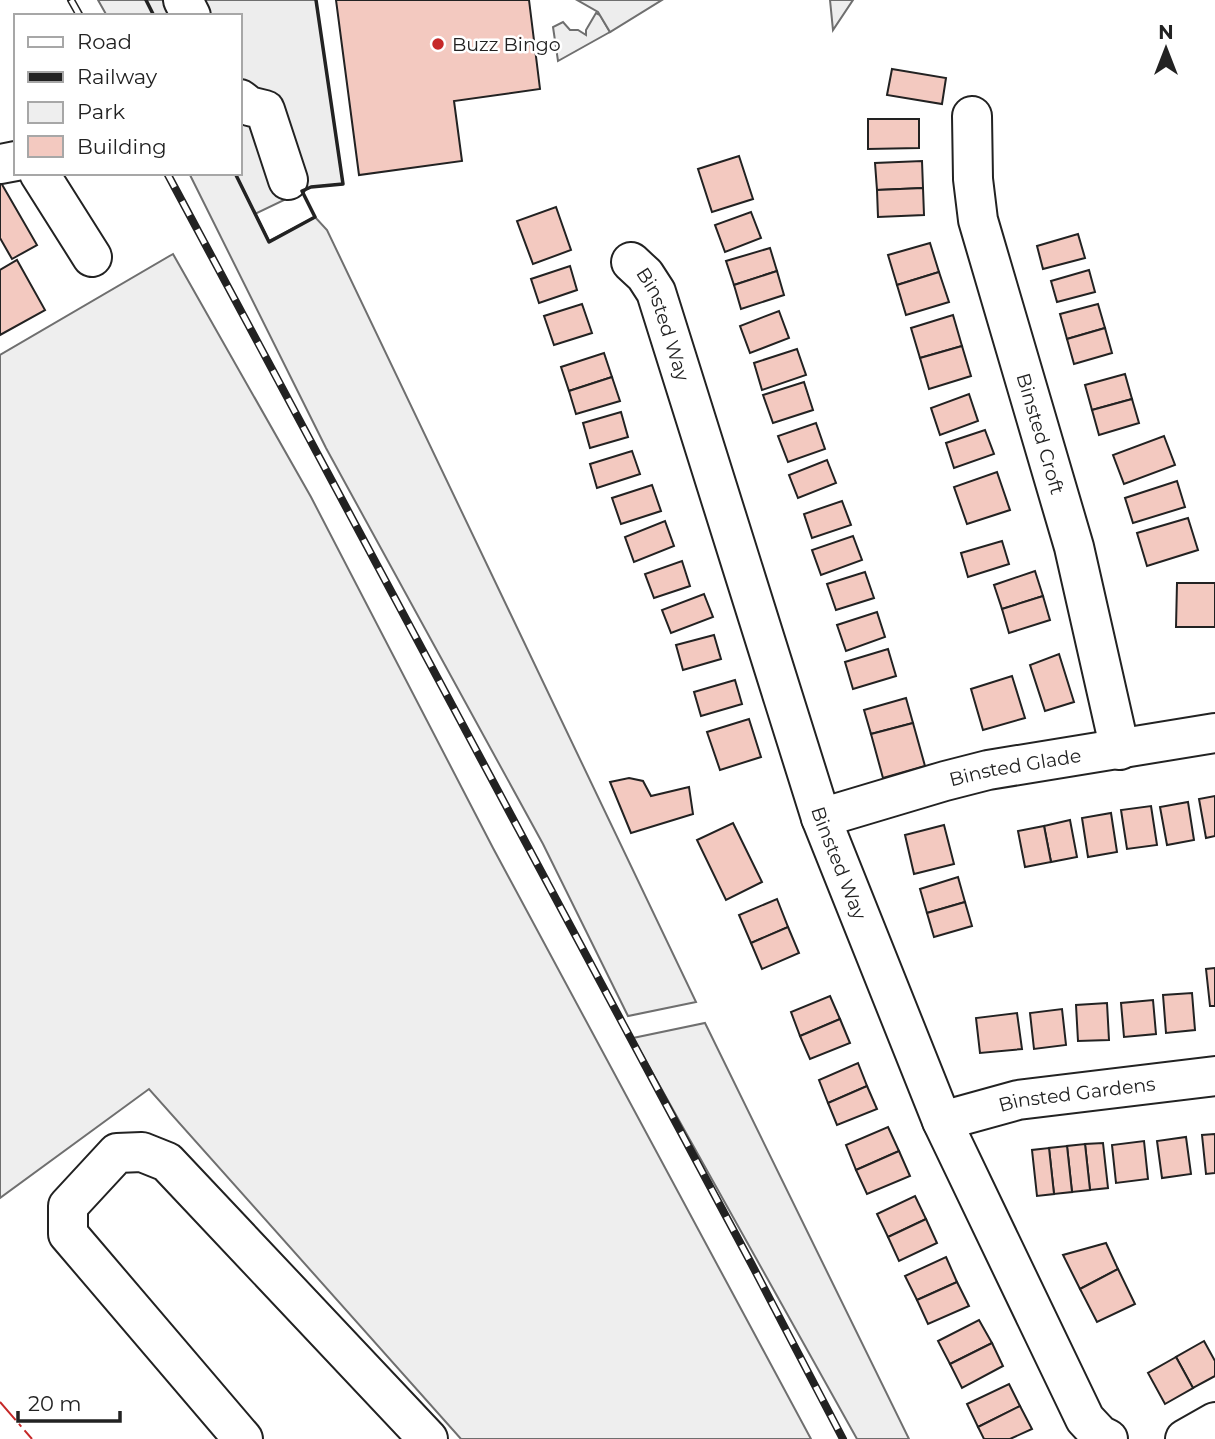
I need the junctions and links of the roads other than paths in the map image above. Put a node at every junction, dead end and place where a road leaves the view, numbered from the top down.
1 (242, 101) edge
2 (972, 116) dead end
3 (40, 175) edge
4 (288, 180) dead end
5 (92, 257) dead end
6 (631, 262) dead end
7 (1215, 733) edge
8 (1120, 750) junction
9 (821, 818) junction
10 (1215, 1076) edge
11 (942, 1121) junction
12 (1215, 1422) edge
13 (243, 1439) edge
14 (428, 1439) edge
15 (1108, 1439) edge
16 (1185, 1439) edge

1 - 4 street
2 - 8 street, Binsted Croft
3 - 5 street
6 - 9 street, Binsted Way
7 - 8 street, Binsted Glade
8 - 9 street, Binsted Glade
9 - 11 street, Binsted Way
10 - 11 street, Binsted Gardens
11 - 15 street, Binsted Way
12 - 16 street
13 - 14 street

